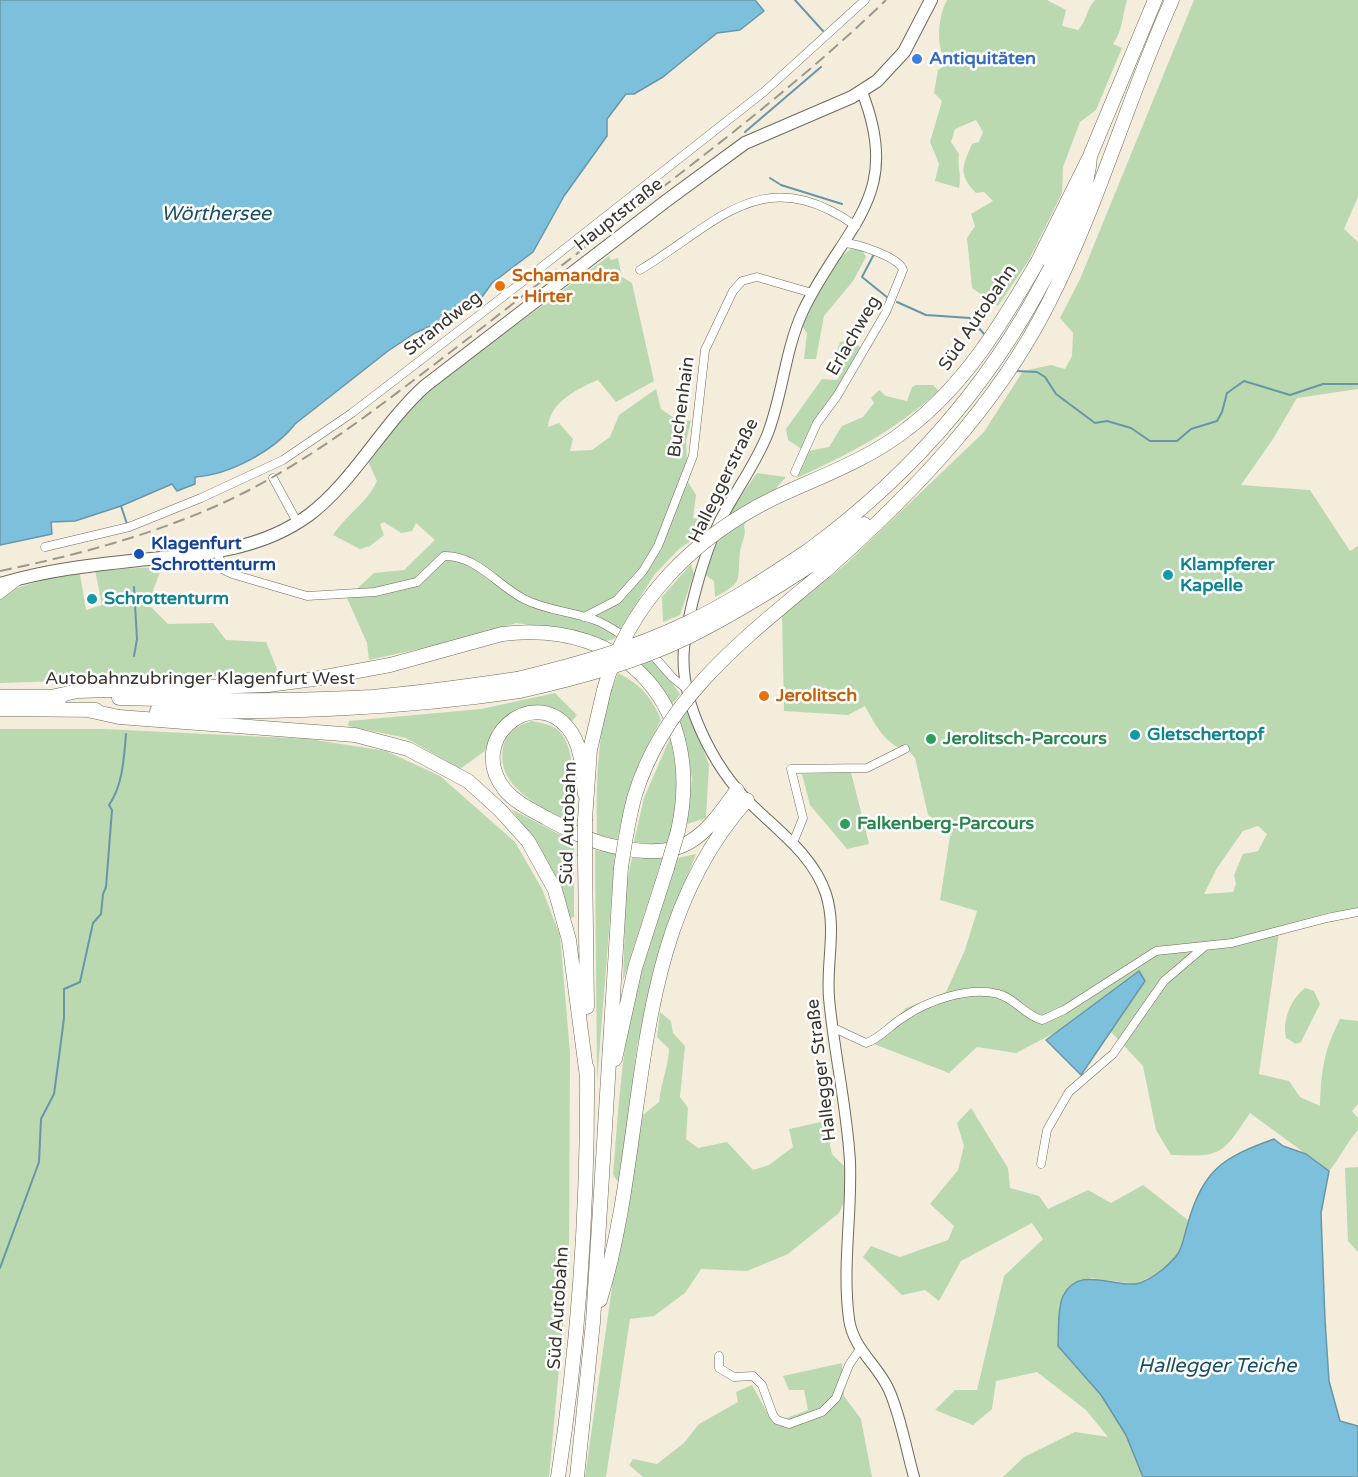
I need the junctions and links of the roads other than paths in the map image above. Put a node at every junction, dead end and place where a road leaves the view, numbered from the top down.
1 (865, 0) edge
2 (931, 0) edge
3 (1155, 0) edge
4 (1172, 0) edge
5 (862, 92) junction
6 (856, 226) junction
7 (845, 243) junction
8 (1050, 268) junction
9 (640, 270) dead end
10 (812, 293) junction
11 (795, 472) dead end
12 (273, 478) dead end
13 (297, 522) junction
14 (45, 547) dead end
15 (217, 552) junction
16 (817, 561) junction
17 (22, 578) junction
18 (0, 584) edge
19 (0, 595) edge
20 (584, 617) junction
21 (519, 685) junction
22 (690, 692) junction
23 (0, 697) edge
24 (51, 697) junction
25 (0, 709) edge
26 (239, 719) junction
27 (905, 749) dead end
28 (585, 794) junction
29 (742, 795) junction
30 (793, 843) junction
31 (1358, 912) edge
32 (1204, 947) junction
33 (834, 1028) junction
34 (587, 1077) junction
35 (608, 1084) junction
36 (1041, 1164) dead end
37 (593, 1322) junction
38 (860, 1349) junction
39 (719, 1356) dead end
40 (558, 1477) edge
41 (577, 1477) edge
42 (914, 1477) edge

1 - 14 street, Strandweg
2 - 5 main road, Hauptstraße
3 - 8 highway, Süd Autobahn
4 - 8 highway, Süd Autobahn
5 - 6 main road, Halleggerstraße
5 - 13 main road, Hauptstraße
6 - 7 main road, Halleggerstraße
6 - 9 street
7 - 10 main road, Halleggerstraße
7 - 11 street, Erlachweg
8 - 16 highway, Autobahnzubringer Klagenfurt West
8 - 16 highway, Süd Autobahn
8 - 28 highway, Süd Autobahn, bridge
10 - 20 street, Buchenhain
10 - 22 main road, Halleggerstraße
12 - 13 street
13 - 15 main road, Hauptstraße
15 - 17 main road, Hauptstraße
15 - 20 street
16 - 21 highway, Autobahnzubringer Klagenfurt West, bridge
16 - 35 highway, Süd Autobahn, bridge
17 - 18 main road, Hauptstraße
17 - 19 street
20 - 22 street
21 - 24 highway, Autobahnzubringer Klagenfurt West
21 - 26 highway, Autobahnzubringer Klagenfurt West
22 - 29 main road, Hallegger Straße
23 - 24 highway, Autobahnzubringer Klagenfurt West
24 - 35 highway, bridge
25 - 26 highway, Autobahnzubringer Klagenfurt West
26 - 34 highway
27 - 30 street
28 - 29 highway
28 - 34 highway, Süd Autobahn, bridge
29 - 30 main road, Hallegger Straße
29 - 37 highway
30 - 33 main road, Hallegger Straße
31 - 32 street
32 - 33 street
32 - 36 street
33 - 38 main road, Hallegger Straße
34 - 40 highway, Süd Autobahn
35 - 37 highway, Süd Autobahn
37 - 41 highway, Süd Autobahn
38 - 39 street
38 - 42 main road, Hallegger Straße

